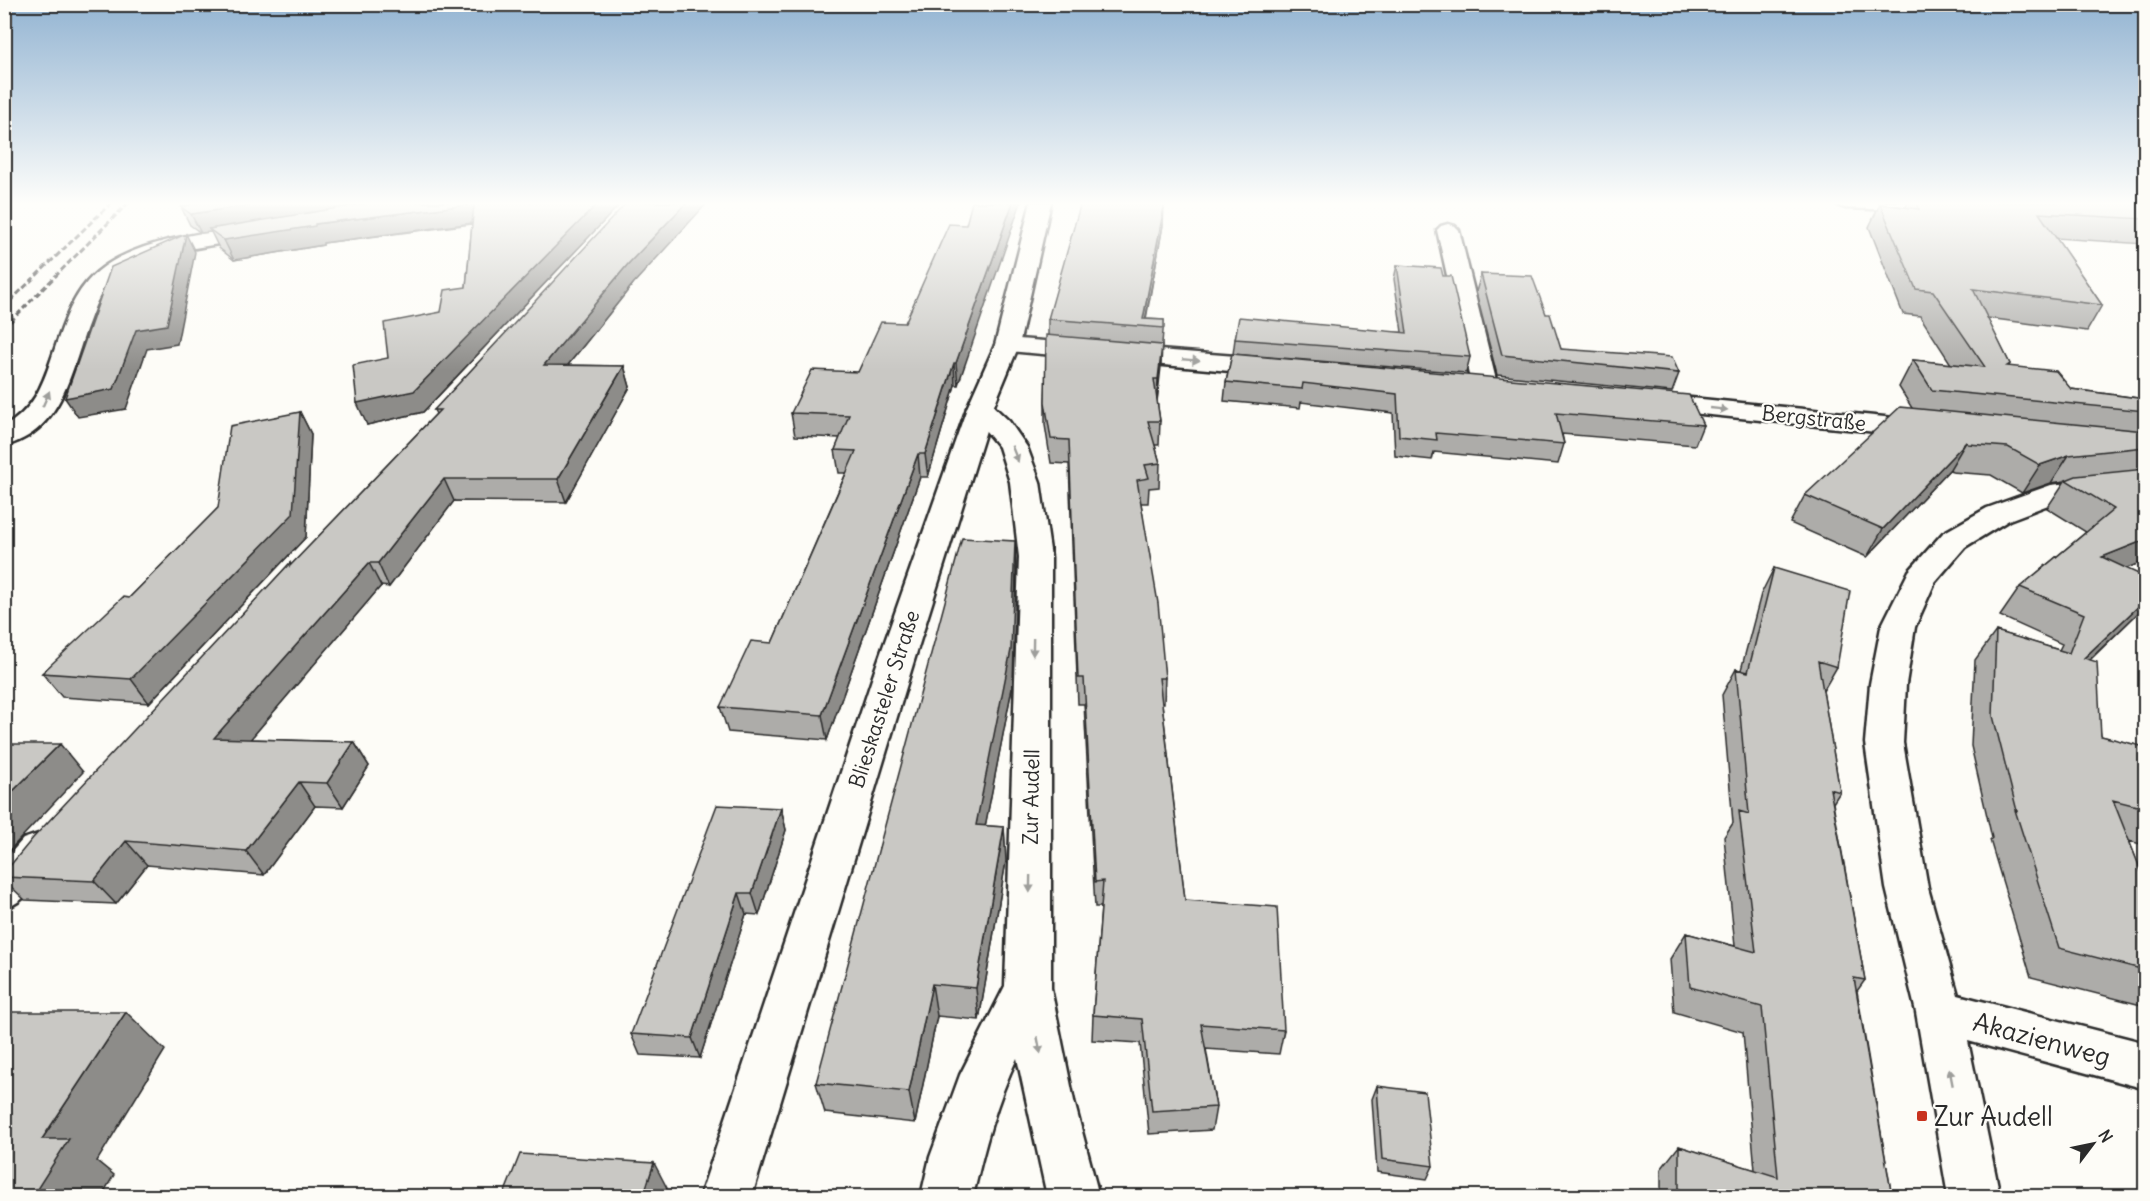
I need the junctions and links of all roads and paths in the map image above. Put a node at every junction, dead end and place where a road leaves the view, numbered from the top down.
1 (144, 258) edge
2 (1028, 258) edge
3 (1454, 258) edge
4 (1007, 345) junction
5 (1293, 368) edge
6 (1483, 384) edge
7 (1623, 399) edge
8 (980, 408) junction
9 (1950, 431) edge
10 (4, 438) edge
11 (2145, 483) edge
12 (56, 830) edge
13 (4, 891) edge
14 (1028, 988) junction
15 (1939, 1012) junction
16 (2145, 1066) edge
17 (726, 1197) edge
18 (947, 1197) edge
19 (1073, 1197) edge
20 (1974, 1197) edge

10 -> 1 street
2 - 4 street, Blieskasteler Straße
3 - 6 street
4 -> 5 street
4 - 8 street, Blieskasteler Straße
7 -> 9 street, Bergstraße
8 -> 14 street, Zur Audell
8 - 17 street, Blieskasteler Straße
11 - 15 street
12 - 13 street
14 - 18 street
14 -> 19 street, Zur Audell
15 - 16 street, Akazienweg
20 -> 15 street

